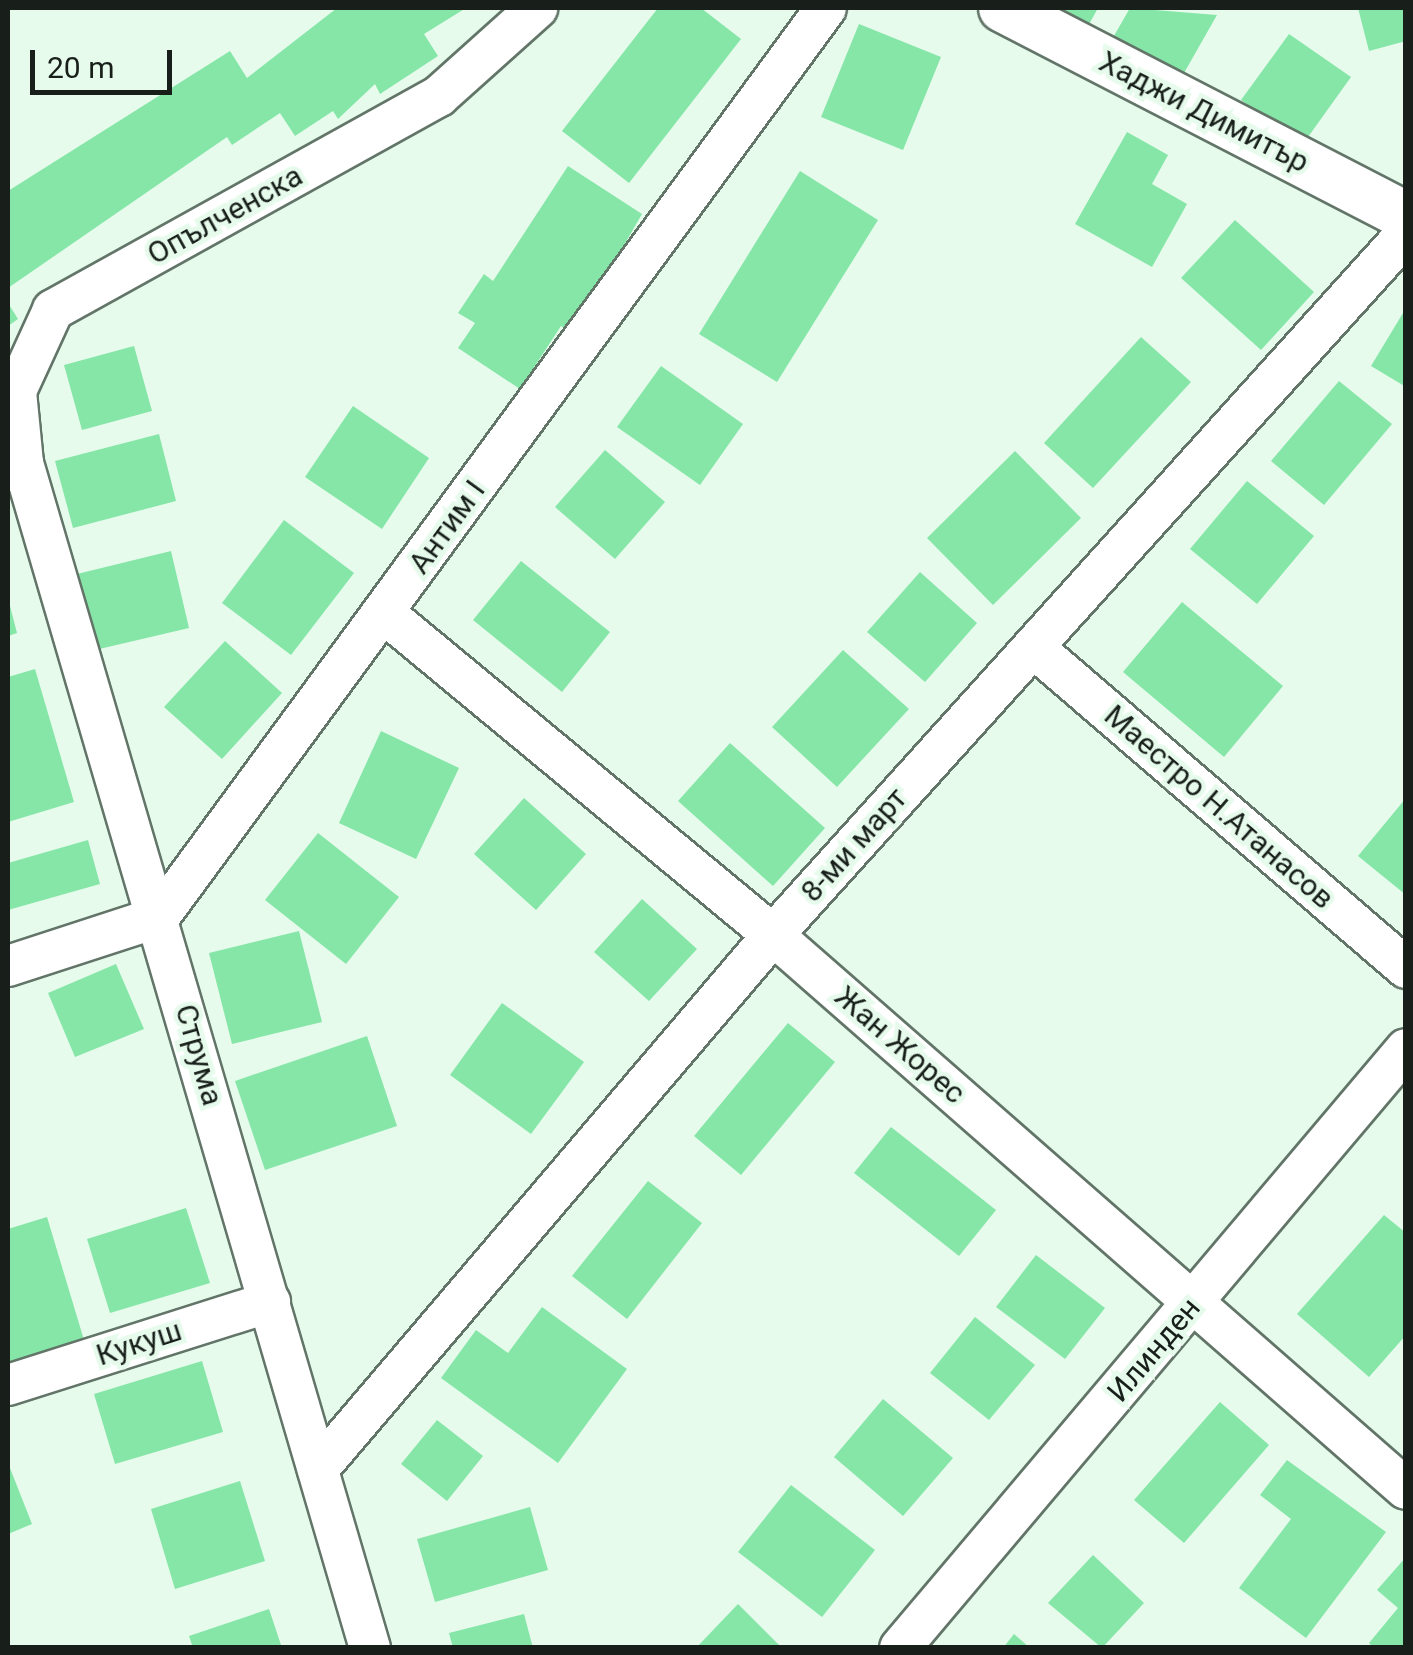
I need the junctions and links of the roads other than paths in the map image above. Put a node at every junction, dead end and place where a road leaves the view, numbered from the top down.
1 (537, 8) edge
2 (826, 8) edge
3 (1003, 8) edge
4 (1406, 216) edge
5 (1406, 234) edge
6 (16, 467) edge
7 (384, 613) junction
8 (1033, 647) junction
9 (159, 916) junction
10 (773, 935) junction
11 (8, 966) edge
12 (1406, 968) edge
13 (1406, 1050) edge
14 (1196, 1301) junction
15 (270, 1302) junction
16 (8, 1385) edge
17 (318, 1469) junction
18 (1406, 1489) edge
19 (370, 1648) edge
20 (900, 1648) edge

1 - 6 street, Опълченска
2 - 7 street, Антим I
3 - 4 street, Хаджи Димитър
5 - 8 street, 8-ми март
6 - 9 street, Струма
7 - 9 street, Антим I
7 - 10 street, Жан Жорес
8 - 10 street, 8-ми март
8 - 12 street, Маестро Н.Атанасов
9 - 11 street
9 - 15 street, Струма
10 - 14 street, Жан Жорес
10 - 17 street, 8-ми март
13 - 14 street, Илинден
14 - 18 street, Жан Жорес
14 - 20 street, Илинден
15 - 16 street, Кукуш
15 - 17 street, Струма
17 - 19 street, Струма

